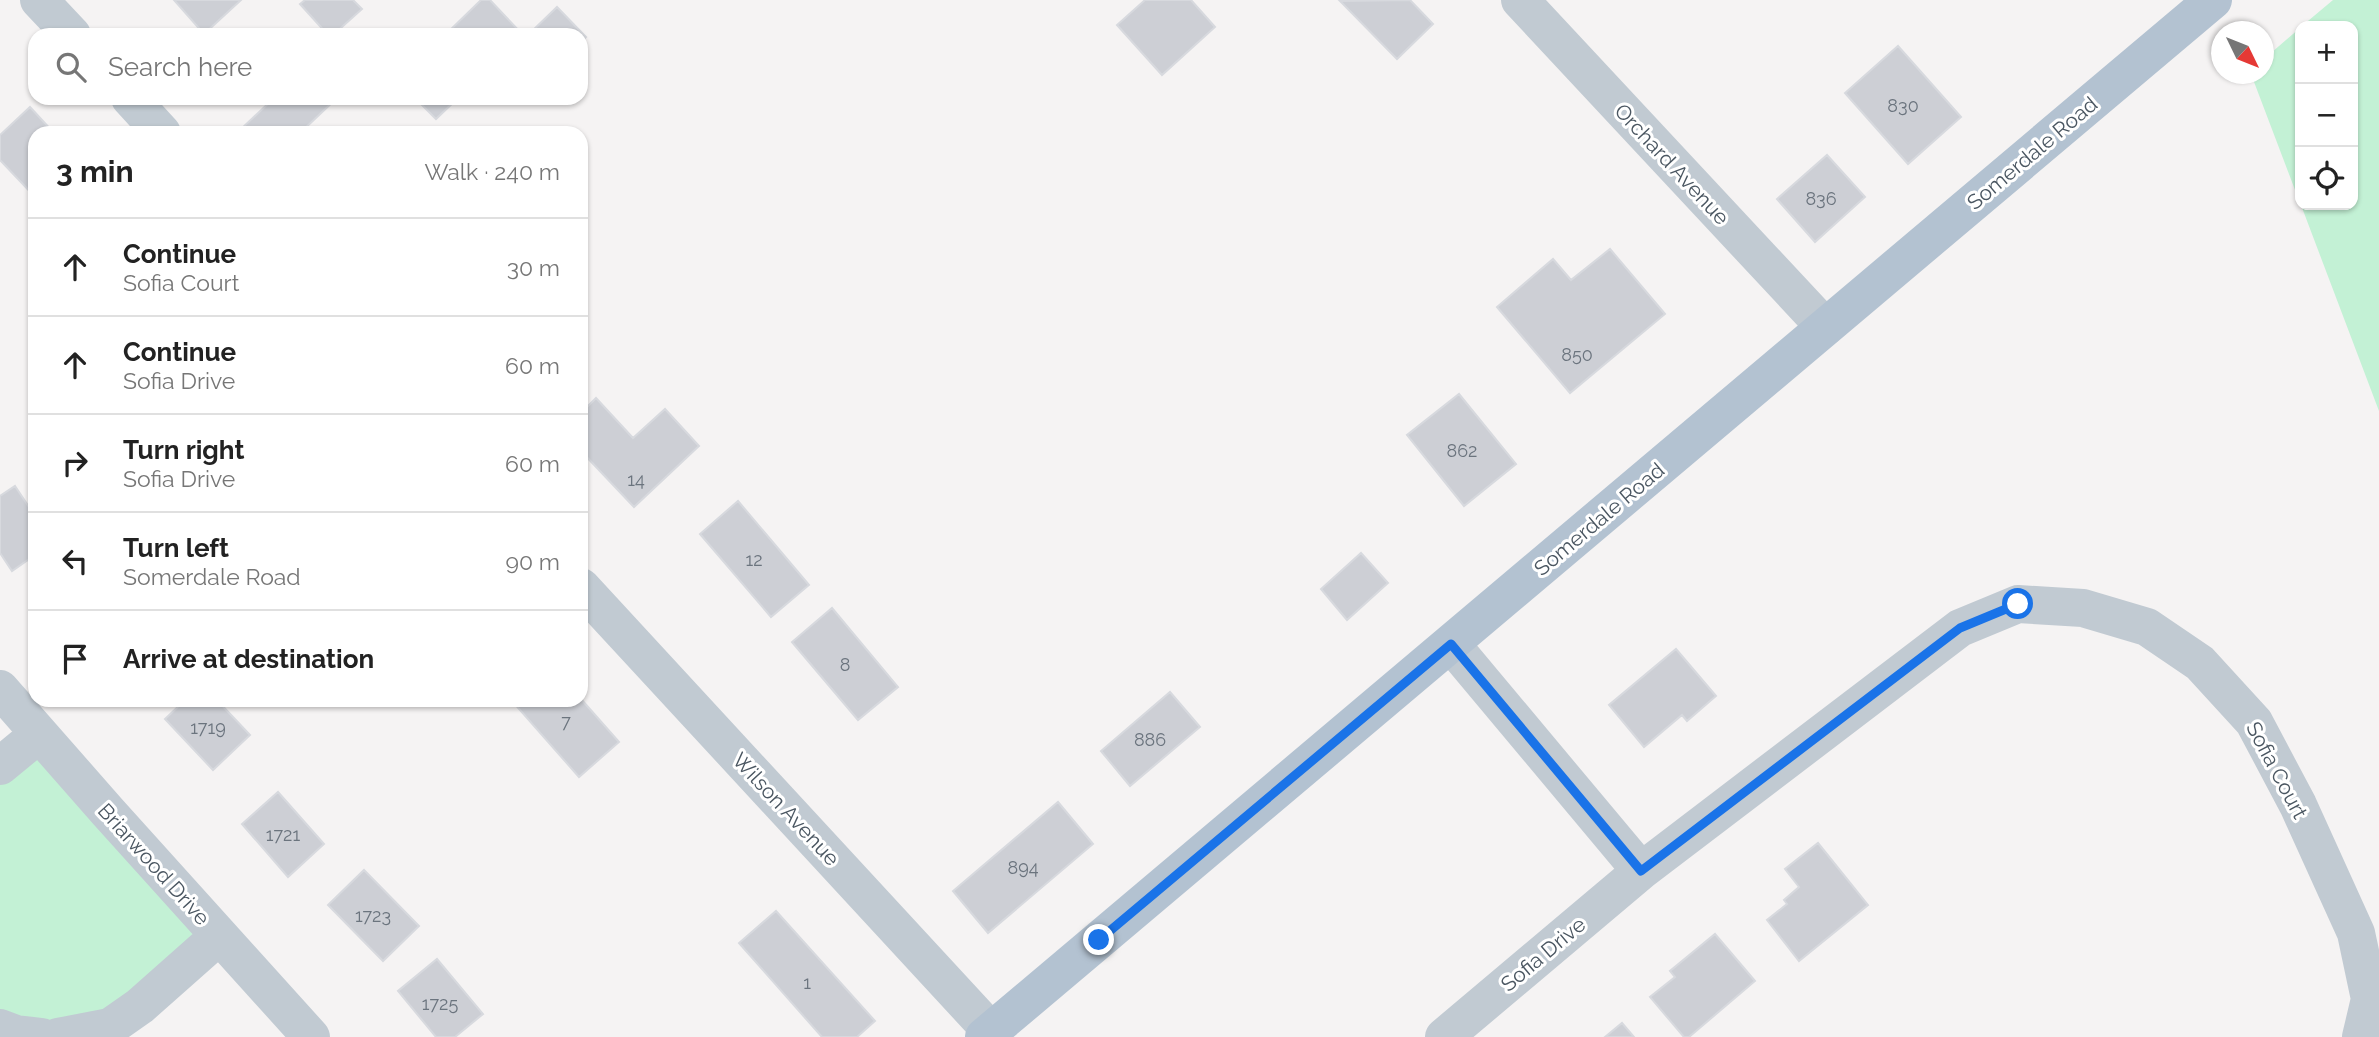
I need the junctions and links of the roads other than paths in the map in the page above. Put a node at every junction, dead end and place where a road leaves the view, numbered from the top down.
1 (39, 0) edge
2 (1520, 0) edge
3 (2213, 0) edge
4 (65, 28) edge
5 (136, 105) edge
6 (156, 126) edge
7 (1825, 327) junction
8 (588, 595) edge
9 (1451, 644) junction
10 (0, 689) edge
11 (1875, 692) joint
12 (39, 734) junction
13 (0, 765) edge
14 (1641, 871) junction
15 (219, 936) junction
16 (0, 1028) edge
17 (987, 1034) edge
18 (43, 1037) edge
19 (58, 1037) edge
20 (311, 1037) edge
21 (1444, 1037) edge
22 (2361, 1037) edge

1 - 4 street
2 - 7 street, Orchard Avenue
3 - 7 main road, Somerdale Road
5 - 6 street
7 - 9 main road, Somerdale Road
8 - 17 street, Wilson Avenue
9 - 14 street
9 - 17 main road, Somerdale Road
10 - 12 street, Briarwood Drive
11 - 14 street, Sofia Drive
11 - 22 street, Sofia Court
12 - 13 street
12 - 15 street, Briarwood Drive
14 - 21 street, Sofia Drive
15 - 19 street
15 - 20 street, Briarwood Drive
16 - 18 street

